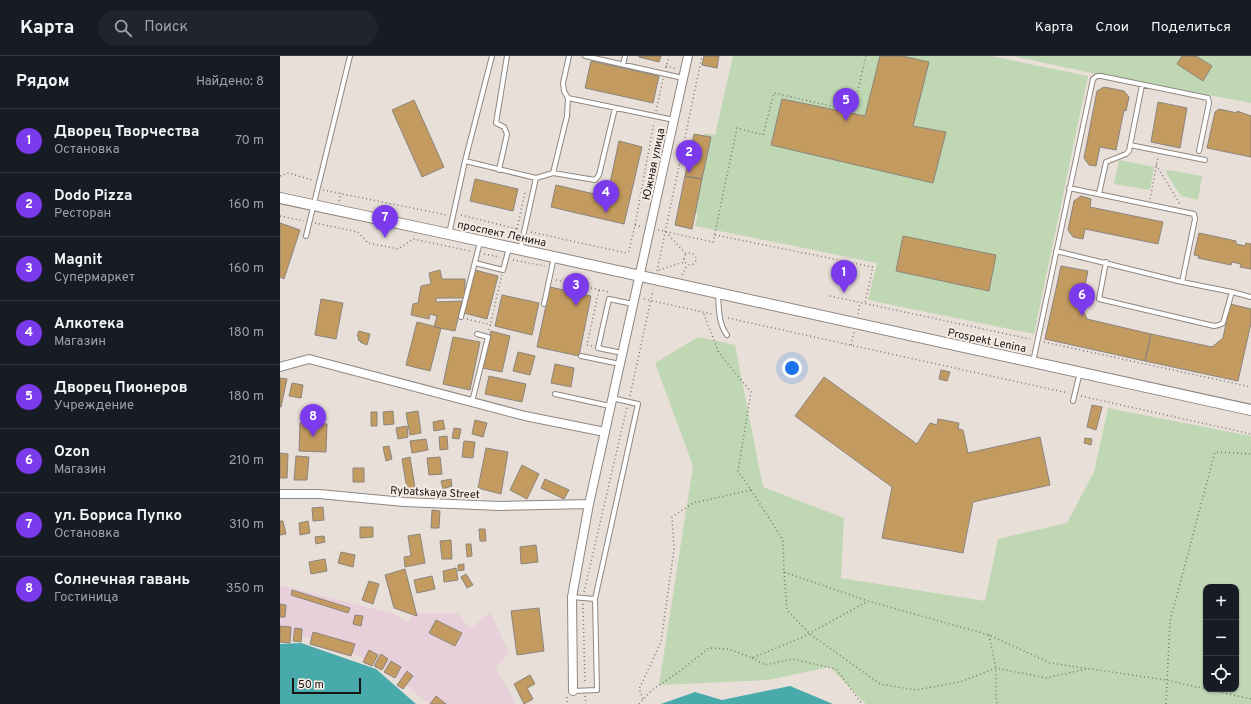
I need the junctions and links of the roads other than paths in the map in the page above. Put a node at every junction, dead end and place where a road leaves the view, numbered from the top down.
1 (350, 56) edge
2 (492, 56) edge
3 (507, 56) edge
4 (569, 56) edge
5 (585, 56) edge
6 (625, 56) edge
7 (688, 56) edge
8 (623, 65) junction
9 (683, 78) junction
10 (1142, 85) junction
11 (568, 98) junction
12 (615, 108) junction
13 (674, 120) junction
14 (1130, 145) junction
15 (1199, 151) dead end
16 (1205, 160) dead end
17 (465, 162) junction
18 (499, 170) junction
19 (553, 173) junction
20 (536, 178) junction
21 (1069, 188) junction
22 (1099, 194) junction
23 (280, 198) edge
24 (313, 206) junction
25 (449, 234) junction
26 (306, 236) dead end
27 (480, 241) junction
28 (509, 247) junction
29 (520, 250) junction
30 (1056, 251) junction
31 (553, 262) junction
32 (1106, 262) junction
33 (475, 263) junction
34 (639, 276) junction
35 (1182, 282) junction
36 (1232, 292) junction
37 (718, 293) junction
38 (1251, 296) edge
39 (544, 304) dead end
40 (633, 304) junction
41 (461, 317) road end
42 (477, 334) dead end
43 (727, 335) dead end
44 (622, 353) junction
45 (581, 356) dead end
46 (1033, 362) junction
47 (620, 364) junction
48 (280, 367) edge
49 (1080, 372) junction
50 (555, 394) dead end
51 (1073, 401) dead end
52 (472, 402) junction
53 (612, 402) junction
54 (1251, 410) edge
55 (605, 432) junction
56 (280, 494) edge
57 (589, 504) junction
58 (572, 597) junction
59 (595, 599) junction
60 (573, 691) joint

1 - 24 lane
2 - 17 lane
3 - 18 lane
4 - 11 lane
5 - 8 lane
6 - 8 lane
7 - 9 street, Южная улица
8 - 9 lane
9 - 13 street, Южная улица
10 - 14 lane
10 - 15 lane
10 - 21 lane
11 - 12 lane
11 - 19 lane
12 - 13 lane
12 - 19 lane
13 - 34 street, Южная улица
14 - 16 lane
14 - 22 lane
17 - 18 lane
17 - 25 lane
18 - 20 lane
19 - 20 lane
20 - 29 lane
21 - 22 lane
21 - 30 lane
22 - 35 lane
23 - 24 street, проспект Ленина
24 - 25 street, проспект Ленина
24 - 26 lane
25 - 27 street, проспект Ленина
27 - 28 street, проспект Ленина
27 - 33 lane
28 - 29 street, проспект Ленина
28 - 33 lane
29 - 31 street, проспект Ленина
30 - 32 lane
30 - 46 lane
31 - 34 street, проспект Ленина
31 - 39 lane
32 - 35 lane
32 - 36 lane
33 - 41 lane
34 - 37 street, проспект Ленина
34 - 40 street, Южная улица
35 - 36 lane
36 - 38 lane
37 - 43 lane
37 - 46 street, Prospekt Lenina
40 - 44 street, Южная улица
40 - 44 lane
42 - 52 lane
44 - 47 street, Южная улица
45 - 47 lane
46 - 49 street, Prospekt Lenina
47 - 53 street, Южная улица
48 - 52 street
49 - 51 lane
49 - 54 street, Prospekt Lenina
50 - 53 lane
52 - 55 street
53 - 55 street, Южная улица
53 - 59 lane
55 - 57 street, Южная улица
56 - 57 street, Rybatskaya Street
57 - 58 street, Южная улица
58 - 59 lane
58 - 60 street, Южная улица
59 - 60 lane

